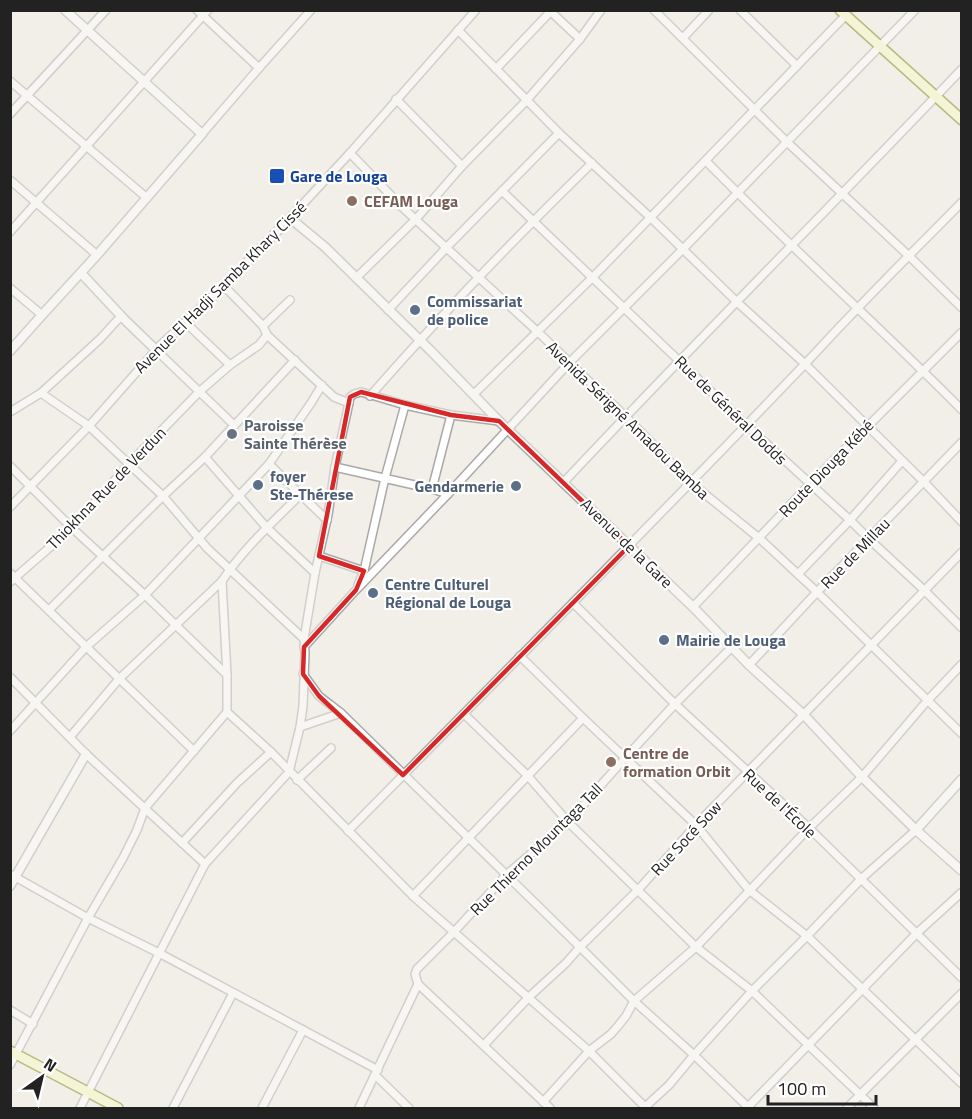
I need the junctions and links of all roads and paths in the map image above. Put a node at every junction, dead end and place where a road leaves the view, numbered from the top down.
1 (65, 10) edge
2 (106, 10) edge
3 (476, 10) edge
4 (601, 10) edge
5 (654, 10) edge
6 (709, 10) edge
7 (740, 10) edge
8 (915, 10) edge
9 (311, 11) edge
10 (551, 11) edge
11 (203, 12) edge
12 (842, 13) edge
13 (458, 30) junction
14 (88, 31) junction
15 (580, 39) junction
16 (683, 39) junction
17 (880, 48) junction
18 (796, 66) junction
19 (259, 68) junction
20 (496, 69) junction
21 (962, 69) edge
22 (10, 81) edge
23 (144, 81) junction
24 (26, 95) junction
25 (935, 97) junction
26 (396, 99) junction
27 (526, 101) junction
28 (754, 110) junction
29 (10, 114) edge
30 (962, 120) edge
31 (559, 133) junction
32 (202, 134) junction
33 (787, 142) junction
34 (87, 146) junction
35 (350, 153) junction
36 (706, 161) junction
37 (592, 163) junction
38 (462, 166) junction
39 (10, 180) edge
40 (502, 191) junction
41 (737, 193) junction
42 (843, 193) junction
43 (147, 198) junction
44 (962, 202) edge
45 (36, 203) junction
46 (290, 218) junction
47 (651, 218) junction
48 (416, 219) junction
49 (534, 220) junction
50 (10, 232) edge
51 (791, 246) junction
52 (447, 248) junction
53 (683, 249) junction
54 (98, 255) junction
55 (909, 256) junction
56 (81, 273) junction
57 (593, 277) junction
58 (356, 278) junction
59 (479, 278) junction
60 (224, 286) junction
61 (10, 288) edge
62 (290, 300) dead end
63 (737, 302) junction
64 (624, 307) junction
65 (857, 308) junction
66 (962, 308) edge
67 (388, 310) junction
68 (42, 315) junction
69 (121, 316) junction
70 (186, 323) junction
71 (263, 326) junction
72 (538, 332) junction
73 (962, 332) edge
74 (267, 335) junction
75 (419, 340) junction
76 (156, 350) junction
77 (10, 351) edge
78 (294, 360) junction
79 (679, 360) junction
80 (569, 363) junction
81 (230, 364) junction
82 (805, 364) junction
83 (922, 370) junction
84 (322, 385) junction
85 (199, 392) junction
86 (41, 393) junction
87 (474, 394) junction
88 (370, 396) junction
89 (349, 404) junction
90 (405, 405) junction
91 (962, 410) edge
92 (10, 412) edge
93 (451, 415) junction
94 (626, 417) junction
95 (499, 421) junction
96 (234, 425) junction
97 (746, 425) junction
98 (88, 426) junction
99 (867, 427) junction
100 (508, 429) junction
101 (962, 442) edge
102 (206, 457) junction
103 (902, 461) junction
104 (129, 464) junction
105 (269, 464) junction
106 (10, 466) edge
107 (335, 467) junction
108 (385, 478) junction
109 (690, 482) junction
110 (924, 482) junction
111 (563, 483) junction
112 (810, 484) junction
113 (31, 486) junction
114 (432, 489) junction
115 (448, 494) junction
116 (240, 495) junction
117 (300, 495) junction
118 (163, 496) junction
119 (10, 507) edge
120 (327, 520) junction
121 (850, 520) junction
122 (962, 522) edge
123 (72, 528) junction
124 (267, 528) junction
125 (199, 538) junction
126 (759, 538) junction
127 (868, 539) junction
128 (629, 546) junction
129 (962, 552) edge
130 (319, 556) junction
131 (104, 557) junction
132 (229, 569) junction
133 (364, 571) junction
134 (315, 573) junction
135 (798, 574) junction
136 (12, 578) edge
137 (222, 580) junction
138 (356, 590) junction
139 (924, 590) junction
140 (817, 592) junction
141 (145, 595) junction
142 (573, 603) junction
143 (693, 607) junction
144 (49, 610) junction
145 (175, 625) junction
146 (962, 628) edge
147 (304, 643) junction
148 (871, 646) junction
149 (86, 647) junction
150 (732, 647) junction
151 (520, 656) junction
152 (962, 664) edge
153 (749, 665) junction
154 (303, 674) junction
155 (227, 675) junction
156 (10, 677) edge
157 (119, 679) junction
158 (927, 701) junction
159 (35, 702) junction
160 (675, 704) junction
161 (227, 712) junction
162 (341, 713) junction
163 (464, 714) junction
164 (804, 715) junction
165 (583, 718) junction
166 (300, 727) junction
167 (10, 731) edge
168 (962, 734) edge
169 (70, 737) junction
170 (331, 748) dead end
171 (194, 752) junction
172 (271, 752) junction
173 (86, 754) junction
174 (626, 757) junction
175 (289, 772) junction
176 (747, 772) junction
177 (404, 775) junction
178 (527, 775) junction
179 (862, 777) junction
180 (962, 779) edge
181 (297, 780) junction
182 (145, 808) junction
183 (568, 822) junction
184 (696, 825) junction
185 (808, 828) junction
186 (915, 830) junction
187 (348, 831) junction
188 (467, 838) junction
189 (182, 843) junction
190 (205, 864) junction
191 (962, 871) edge
192 (13, 875) edge
193 (506, 875) junction
194 (861, 879) junction
195 (10, 886) edge
196 (638, 890) junction
197 (749, 890) junction
198 (962, 892) edge
199 (413, 896) junction
200 (88, 918) junction
201 (453, 933) junction
202 (917, 933) junction
203 (807, 936) junction
204 (580, 947) junction
205 (696, 947) junction
206 (159, 954) junction
207 (962, 978) edge
208 (418, 984) junction
209 (864, 989) junction
210 (752, 991) junction
211 (233, 993) junction
212 (962, 993) edge
213 (529, 998) junction
214 (634, 1001) junction
215 (10, 1010) edge
216 (33, 1024) junction
217 (303, 1030) junction
218 (916, 1040) junction
219 (808, 1044) junction
220 (484, 1046) junction
221 (589, 1051) junction
222 (13, 1053) edge
223 (694, 1055) junction
224 (10, 1065) edge
225 (377, 1073) junction
226 (962, 1084) edge
227 (88, 1094) junction
228 (860, 1095) junction
229 (543, 1102) junction
230 (80, 1108) edge
231 (118, 1108) edge
232 (173, 1108) edge
233 (262, 1108) edge
234 (359, 1108) edge
235 (410, 1108) edge
236 (550, 1108) edge
237 (645, 1108) edge
238 (748, 1108) edge
239 (847, 1108) edge
240 (874, 1108) edge

1 - 14 street
2 - 14 street
3 - 13 street, Avenue El Hadji Samba Khary Cissé
4 - 15 street
5 - 16 street
6 - 16 street
7 - 18 street
8 - 17 street
9 - 19 street
10 - 15 street
10 - 20 street
11 - 19 street
11 - 23 street
12 - 17 main road
12 - 18 street
13 - 20 street
13 - 26 street, Avenue El Hadji Samba Khary Cissé
14 - 23 street
14 - 24 street
15 - 27 street
16 - 28 street
17 - 25 main road
17 - 33 street
18 - 28 street
19 - 32 street
20 - 27 street
21 - 25 street
22 - 24 street
23 - 32 street
23 - 34 street
24 - 29 street
24 - 34 street
25 - 30 main road
25 - 42 street
26 - 35 street, Avenue El Hadji Samba Khary Cissé
26 - 38 street
27 - 31 street
27 - 38 street
28 - 33 street
28 - 36 street
31 - 37 street
31 - 40 street
32 - 43 street
33 - 41 street
33 - 42 street
34 - 43 street
34 - 45 street
35 - 46 street, Avenue El Hadji Samba Khary Cissé
35 - 48 street, Avenida Sérigné Amadou Bamba
36 - 41 street
36 - 47 street
37 - 47 street
37 - 49 street
38 - 48 street
39 - 45 street
40 - 49 street, Rue de Général Dodds
40 - 52 street
41 - 51 street
41 - 53 street
42 - 51 street
42 - 55 street
43 - 54 street
44 - 55 street
45 - 50 street
45 - 54 street
46 - 58 street, Avenue de la Gare
46 - 60 street, Avenue El Hadji Samba Khary Cissé
47 - 53 street
47 - 57 street
48 - 52 street, Avenida Sérigné Amadou Bamba
48 - 58 street
49 - 57 street, Rue de Général Dodds
49 - 59 street
51 - 63 street
51 - 65 street
52 - 59 street, Avenida Sérigné Amadou Bamba
52 - 67 street
53 - 63 street
53 - 64 street
54 - 56 street
55 - 65 street
55 - 66 street
56 - 68 street
56 - 69 street
57 - 64 street, Rue de Général Dodds
57 - 72 street
58 - 67 street, Avenue de la Gare
59 - 72 street, Avenida Sérigné Amadou Bamba
59 - 75 street
60 - 70 street, Avenue El Hadji Samba Khary Cissé
60 - 71 street
61 - 68 street
62 - 71 street
63 - 79 street
63 - 82 street
64 - 79 street, Rue de Général Dodds
64 - 80 street
65 - 82 street
65 - 83 street
67 - 75 street, Avenue de la Gare
68 - 77 street
69 - 76 street
69 - 86 street
70 - 76 street, Avenue El Hadji Samba Khary Cissé
70 - 81 street
71 - 74 street
72 - 80 street, Avenida Sérigné Amadou Bamba
72 - 87 street
73 - 83 street, Route Diouga Kébé
74 - 78 street
74 - 81 street, Thiokhna Rue de Verdun
75 - 87 street, Avenue de la Gare
75 - 88 street
76 - 85 street
76 - 98 street, Avenue El Hadji Samba Khary Cissé
78 - 84 street
78 - 96 street
79 - 94 street
79 - 97 street, Rue de Général Dodds
80 - 94 street, Avenida Sérigné Amadou Bamba
80 - 100 street
81 - 85 street, Thiokhna Rue de Verdun
82 - 97 street
82 - 99 street
83 - 91 street
83 - 99 street, Route Diouga Kébé
84 - 89 street
84 - 105 street
85 - 96 street
85 - 104 street, Thiokhna Rue de Verdun
86 - 92 street
86 - 98 street
87 - 95 street, Avenue de la Gare
88 - 89 street
88 - 90 street
89 - 107 street
90 - 93 street
90 - 108 street
93 - 95 street
93 - 114 street
94 - 109 street, Avenida Sérigné Amadou Bamba
94 - 111 street
95 - 100 street, Avenue de la Gare
96 - 102 street
97 - 109 street
97 - 112 street, Rue de Général Dodds
98 - 104 street
98 - 113 street, Avenue El Hadji Samba Khary Cissé
99 - 103 street
99 - 112 street, Route Diouga Kébé
100 - 111 street, Avenue de la Gare
100 - 115 street
101 - 110 street, Rue de Millau
102 - 116 street
102 - 118 street
103 - 110 street
103 - 121 street
104 - 118 street
104 - 123 street, Thiokhna Rue de Verdun
105 - 116 street
105 - 117 street
106 - 113 street
107 - 108 street
107 - 120 street
108 - 114 street
108 - 133 street
109 - 126 street, Avenida Sérigné Amadou Bamba
109 - 128 street
110 - 122 street
110 - 127 street, Rue de Millau
111 - 128 street, Avenue de la Gare
112 - 121 street, Rue de Général Dodds
112 - 126 street, Route Diouga Kébé
113 - 119 street, Avenue El Hadji Samba Khary Cissé
113 - 123 street
114 - 115 street
115 - 138 street
116 - 124 street
116 - 125 street
117 - 120 street
117 - 124 street
118 - 125 street
118 - 131 street
120 - 130 street
121 - 127 street, Rue de Général Dodds
121 - 135 street
123 - 131 street
123 - 136 street, Thiokhna Rue de Verdun
124 - 132 street
124 - 134 street
125 - 132 street
125 - 141 street
126 - 135 street, Avenida Sérigné Amadou Bamba
126 - 143 street, Route Diouga Kébé
127 - 139 street, Rue de Général Dodds
127 - 140 street, Rue de Millau
128 - 142 street
128 - 143 street, Avenue de la Gare
129 - 139 street, Rue Socé Sow
130 - 133 street
130 - 134 street
131 - 141 street
131 - 144 street
132 - 137 street
132 - 147 street
133 - 138 street
134 - 147 street
135 - 140 street, Avenida Sérigné Amadou Bamba
136 - 144 street
137 - 145 street
137 - 155 street
138 - 147 street
139 - 146 street, Rue de Général Dodds
139 - 148 street, Rue Socé Sow
140 - 148 street, Avenida Sérigné Amadou Bamba
140 - 153 street, Rue de Millau
141 - 145 street
141 - 149 street
142 - 151 street
142 - 160 street, Rue de l'École
143 - 150 street, Avenue de la Gare
144 - 149 street
145 - 155 street
145 - 157 street
147 - 154 street
148 - 158 street, Avenida Sérigné Amadou Bamba
148 - 164 street, Rue Socé Sow
149 - 157 street
149 - 159 street
150 - 153 street, Avenue de la Gare
150 - 160 street, Rue Thierno Mountaga Tall
151 - 163 street
151 - 165 street
152 - 158 street
153 - 164 street, Avenue de la Gare
154 - 162 street
154 - 166 street
155 - 161 street
156 - 159 street
157 - 169 street
157 - 171 street
158 - 168 street, Avenida Sérigné Amadou Bamba
158 - 179 street
159 - 167 street
159 - 169 street
160 - 174 street, Rue Thierno Mountaga Tall
160 - 176 street, Rue de l'École
161 - 171 street
161 - 172 street
162 - 166 street
162 - 177 street
163 - 177 street
163 - 178 street
164 - 176 street, Rue Socé Sow
164 - 179 street, Avenue de la Gare
165 - 174 street
165 - 178 street
166 - 175 street
169 - 173 street
170 - 181 street
171 - 182 street
172 - 175 street
172 - 189 street
173 - 182 street
173 - 192 street
174 - 183 street, Rue Thierno Mountaga Tall
174 - 184 street
175 - 181 street
175 - 190 street
176 - 184 street, Rue Socé Sow
176 - 185 street, Rue de l'École
177 - 187 street
177 - 188 street
178 - 183 street
178 - 188 street
179 - 185 street
179 - 186 street, Avenue de la Gare
180 - 186 street
181 - 187 street
182 - 189 street
182 - 200 street
183 - 193 street, Rue Thierno Mountaga Tall
183 - 196 street
184 - 196 street, Rue Socé Sow
184 - 197 street
185 - 194 street, Rue de l'École
185 - 197 street
186 - 191 street, Avenue de la Gare
186 - 194 street
187 - 199 street
188 - 193 street
188 - 199 street
189 - 190 street
190 - 206 street
192 - 195 street
192 - 200 street
193 - 201 street, Rue Thierno Mountaga Tall
193 - 204 street
194 - 202 street, Rue de l'École
194 - 203 street
196 - 204 street, Rue Socé Sow
196 - 205 street
197 - 203 street
197 - 205 street
198 - 202 street
199 - 201 street
200 - 206 street
200 - 216 street
201 - 208 street, Rue Thierno Mountaga Tall
201 - 213 street
202 - 207 street, Rue de l'École
202 - 209 street
203 - 209 street
203 - 210 street
204 - 213 street, Rue Socé Sow
204 - 214 street
205 - 210 street
205 - 214 street
206 - 211 street
206 - 227 street
208 - 220 street
208 - 225 street
209 - 218 street
209 - 219 street
210 - 219 street
210 - 223 street
211 - 217 street
211 - 232 street
212 - 218 street
213 - 220 street, Rue Socé Sow
213 - 221 street
214 - 221 street
214 - 223 street
215 - 216 street
216 - 222 street
217 - 225 street
217 - 233 street
218 - 226 street
218 - 228 street
219 - 228 street
219 - 238 street
220 - 229 street
221 - 229 street
221 - 237 street
222 - 224 street
222 - 227 main road
223 - 237 street
223 - 238 street
225 - 234 street
225 - 235 street
227 - 230 street
227 - 231 main road
228 - 239 street
228 - 240 street
229 - 236 street

